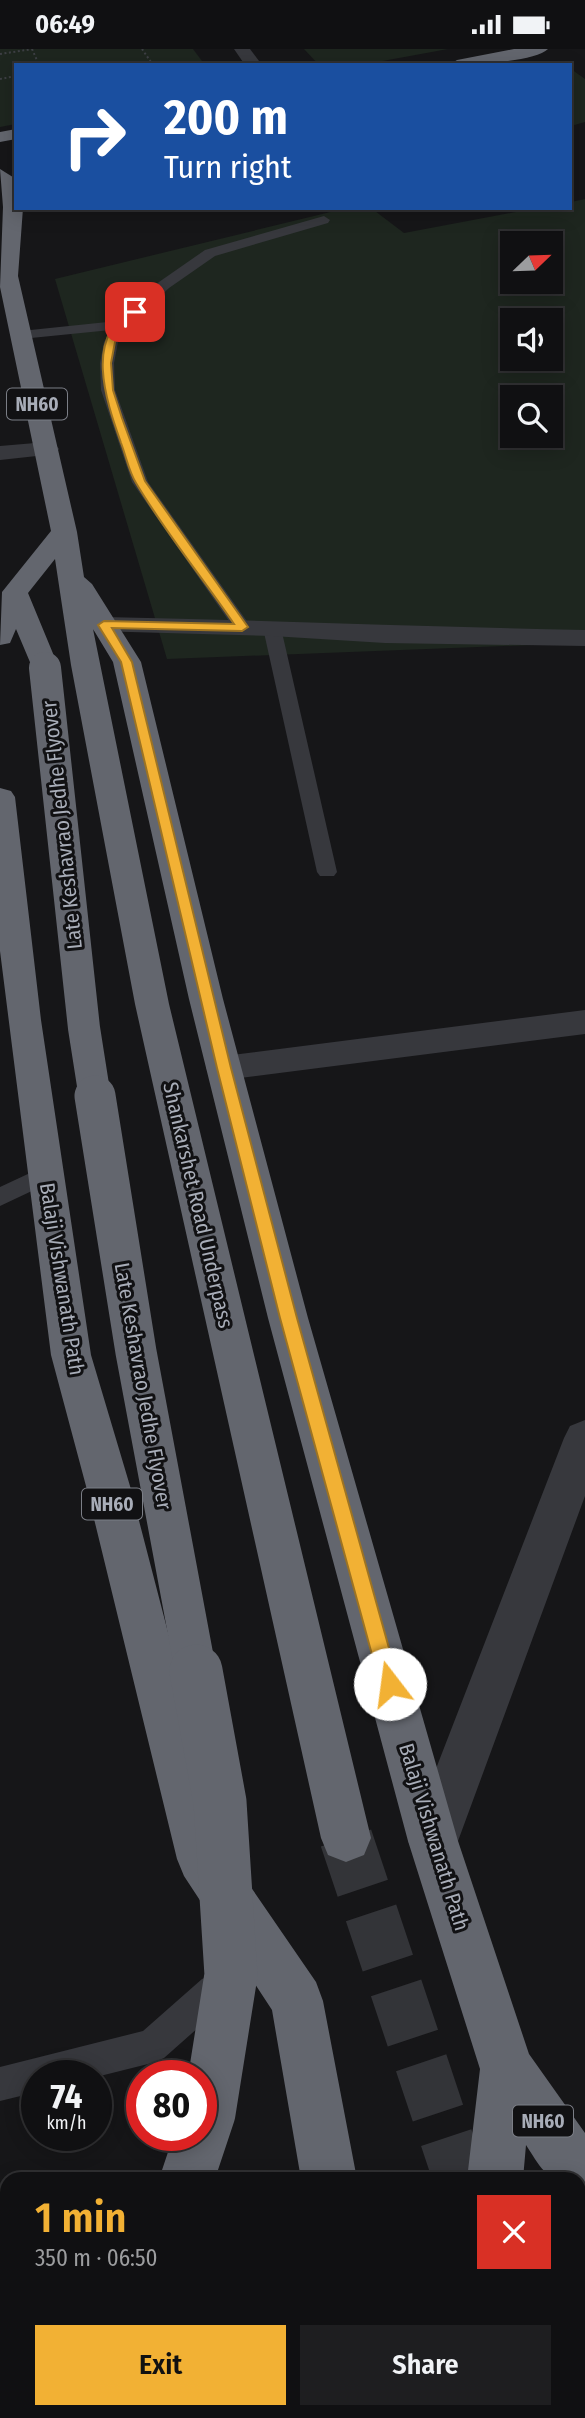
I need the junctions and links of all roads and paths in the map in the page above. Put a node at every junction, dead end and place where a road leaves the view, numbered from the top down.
1 (32, 49) edge
2 (540, 49) edge
3 (0, 54) edge
4 (467, 63) edge
5 (4, 163) edge
6 (14, 190) edge
7 (324, 220) dead end
8 (4, 272) edge
9 (121, 325) junction
10 (22, 335) junction
11 (47, 449) junction
12 (0, 453) edge
13 (66, 550) junction
14 (15, 592) junction
15 (104, 625) junction
16 (242, 627) junction
17 (272, 628) junction
18 (0, 637) edge
19 (585, 638) edge
20 (0, 797) edge
21 (327, 872) dead end
22 (585, 1022) edge
23 (224, 1068) junction
24 (45, 1175) junction
25 (0, 1197) edge
26 (585, 1438) edge
27 (346, 1838) tunnel mouth
28 (433, 1841) junction
29 (202, 1859) junction
30 (214, 1991) junction
31 (203, 2060) edge
32 (507, 2069) junction
33 (0, 2084) edge
34 (179, 2151) edge
35 (585, 2168) edge
36 (171, 2172) edge
37 (189, 2172) edge
38 (328, 2172) edge
39 (496, 2172) edge

1 - 3 path
2 - 4 highway
5 - 6 highway, Balaji Vishwanath Path / NH60
6 - 8 highway, Balaji Vishwanath Path / NH60
7 - 9 lane
8 - 10 highway, Balaji Vishwanath Path / NH60
9 - 10 lane
9 - 16 lane
10 - 11 highway, Balaji Vishwanath Path / NH60
11 - 12 street
11 - 13 highway, Balaji Vishwanath Path / NH60
13 - 14 highway
13 - 15 highway, Balaji Vishwanath Path / NH60
13 - 27 highway, Shankarshet Road Underpass
14 - 18 highway
14 - 37 highway, Late Keshavrao Jedhe Flyover, bridge
15 - 16 street
15 - 23 highway, Balaji Vishwanath Path / NH60
16 - 17 street
17 - 19 street
17 - 21 lane
20 - 24 highway, Balaji Vishwanath Path / NH60
22 - 23 street
23 - 28 highway, Balaji Vishwanath Path / NH60
24 - 25 lane
24 - 29 highway, Balaji Vishwanath Path / NH60
26 - 28 street
28 - 32 highway, Balaji Vishwanath Path / NH60
29 - 30 highway
29 - 38 highway, Balaji Vishwanath Path / NH60
30 - 31 highway
30 - 33 lane
32 - 35 highway, NH60
32 - 39 highway, Balaji Vishwanath Path / NH60
34 - 36 highway

